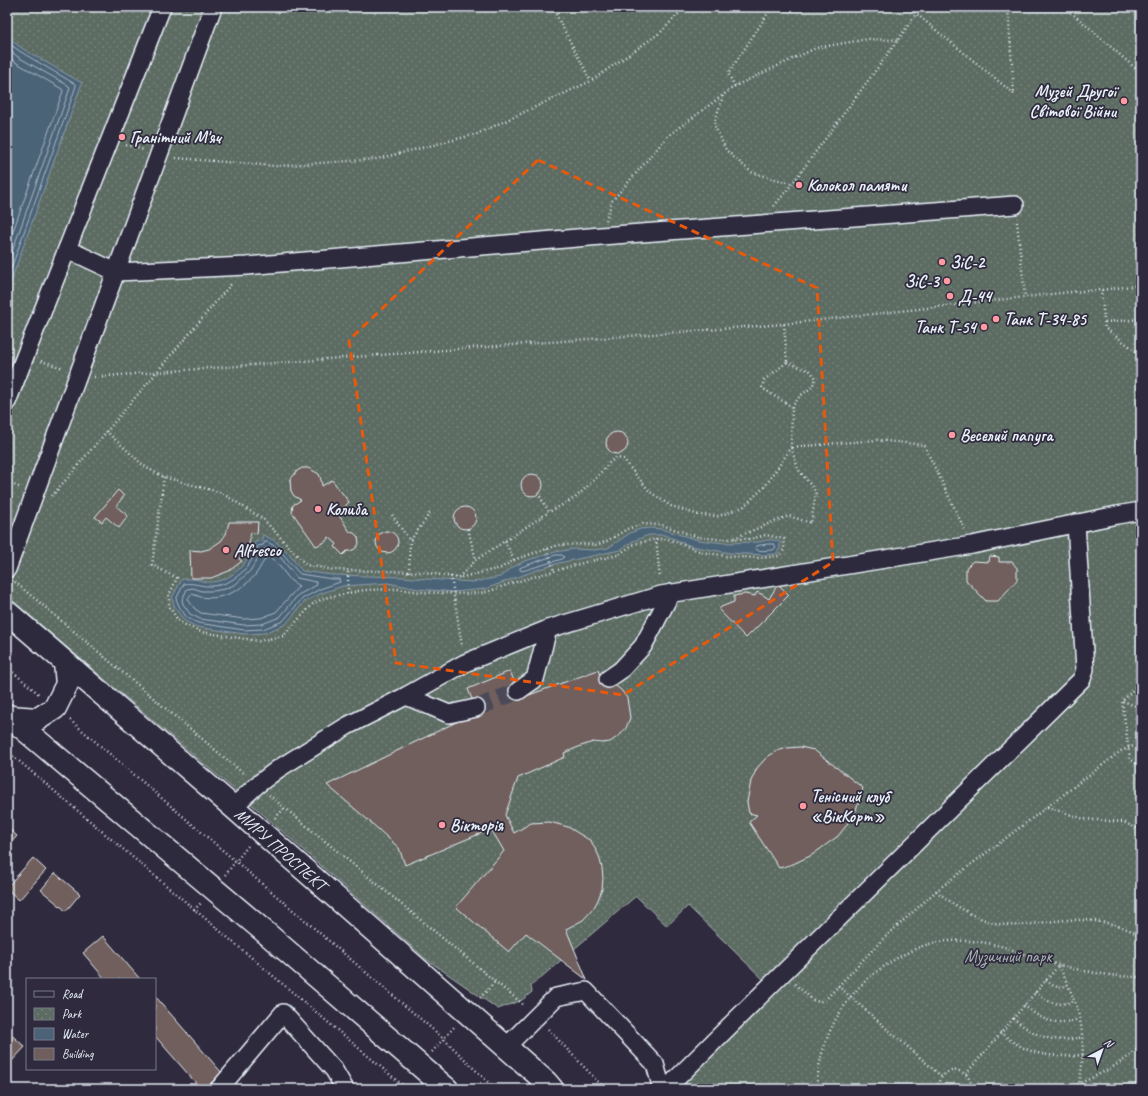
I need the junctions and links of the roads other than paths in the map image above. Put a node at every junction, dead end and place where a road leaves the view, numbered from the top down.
1 (162, 7) edge
2 (213, 7) edge
3 (1015, 205) road end
4 (67, 249) junction
5 (116, 272) junction
6 (7, 402) edge
7 (1141, 511) edge
8 (1076, 523) junction
9 (10, 575) edge
10 (666, 594) junction
11 (7, 612) edge
12 (548, 629) junction
13 (66, 662) junction
14 (608, 679) dead end
15 (518, 691) tunnel mouth
16 (406, 696) junction
17 (476, 708) tunnel mouth
18 (8, 716) edge
19 (233, 806) junction
20 (506, 1047) junction
21 (219, 1089) edge
22 (345, 1089) edge
23 (447, 1089) edge
24 (552, 1089) edge
25 (662, 1089) edge
26 (666, 1089) edge

1 - 4 street
2 - 5 street
3 - 5 street
4 - 5 street
4 - 6 street
5 - 9 street
7 - 8 street
8 - 10 street
8 - 26 street
10 - 12 street
10 - 14 street
11 - 13 main road, МИРУ ПРОСПЕКТ
12 - 15 street
12 - 16 street
13 - 18 main road
13 - 19 main road, МИРУ ПРОСПЕКТ
16 - 17 street
16 - 19 street
18 - 23 main road
19 - 20 main road, МИРУ ПРОСПЕКТ
20 - 24 main road, МИРУ ПРОСПЕКТ
20 - 25 street
21 - 22 street

